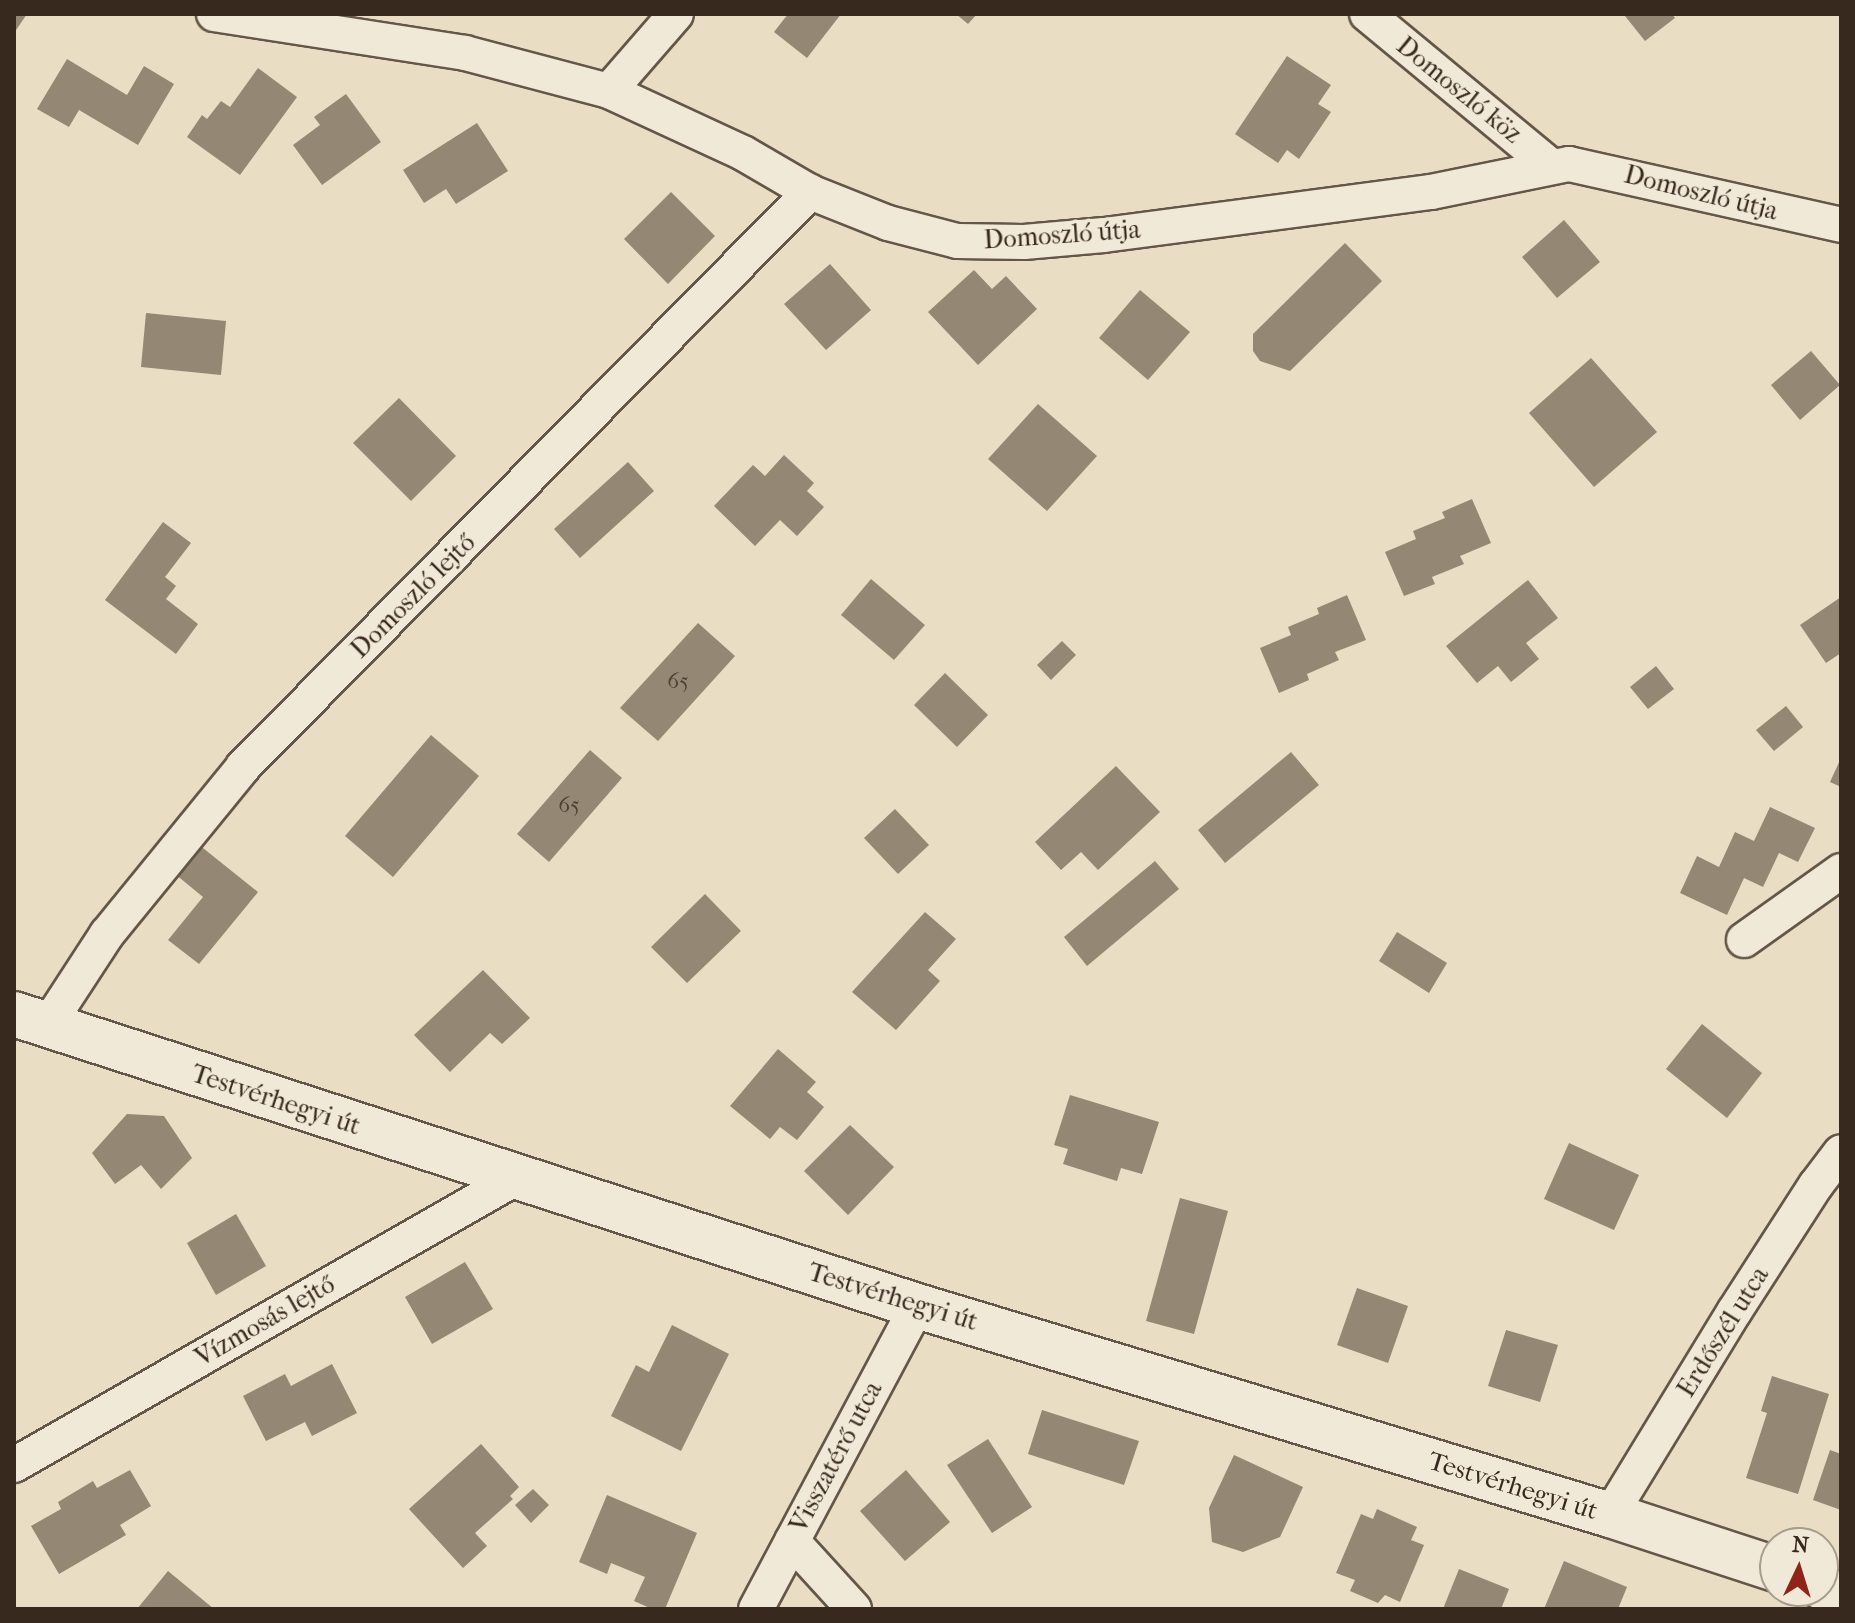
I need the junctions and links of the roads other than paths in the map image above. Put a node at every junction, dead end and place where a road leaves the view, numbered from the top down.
1 (214, 14) edge
2 (676, 14) edge
3 (1367, 14) edge
4 (609, 91) junction
5 (1551, 166) junction
6 (810, 192) junction
7 (1841, 225) edge
8 (1841, 871) edge
9 (1744, 940) dead end
10 (31, 1020) edge
11 (1841, 1152) edge
12 (516, 1178) junction
13 (917, 1306) junction
14 (14, 1465) edge
15 (1610, 1515) junction
16 (792, 1541) junction
17 (1759, 1564) edge
18 (756, 1609) edge
19 (854, 1609) edge

1 - 4 street, Domoszló útja
2 - 4 street
3 - 5 street, Domoszló köz
4 - 6 street, Domoszló útja
5 - 6 street, Domoszló útja
5 - 7 street, Domoszló útja
6 - 10 street, Domoszló lejtő
8 - 9 street
10 - 12 street, Testvérhegyi út
11 - 15 street, Erdőszél utca
12 - 13 street, Testvérhegyi út
12 - 14 street, Vízmosás lejtő
13 - 15 street, Testvérhegyi út
13 - 16 street, Visszatérő utca
15 - 17 street, Testvérhegyi út
16 - 18 street, Visszatérő utca
16 - 19 street

